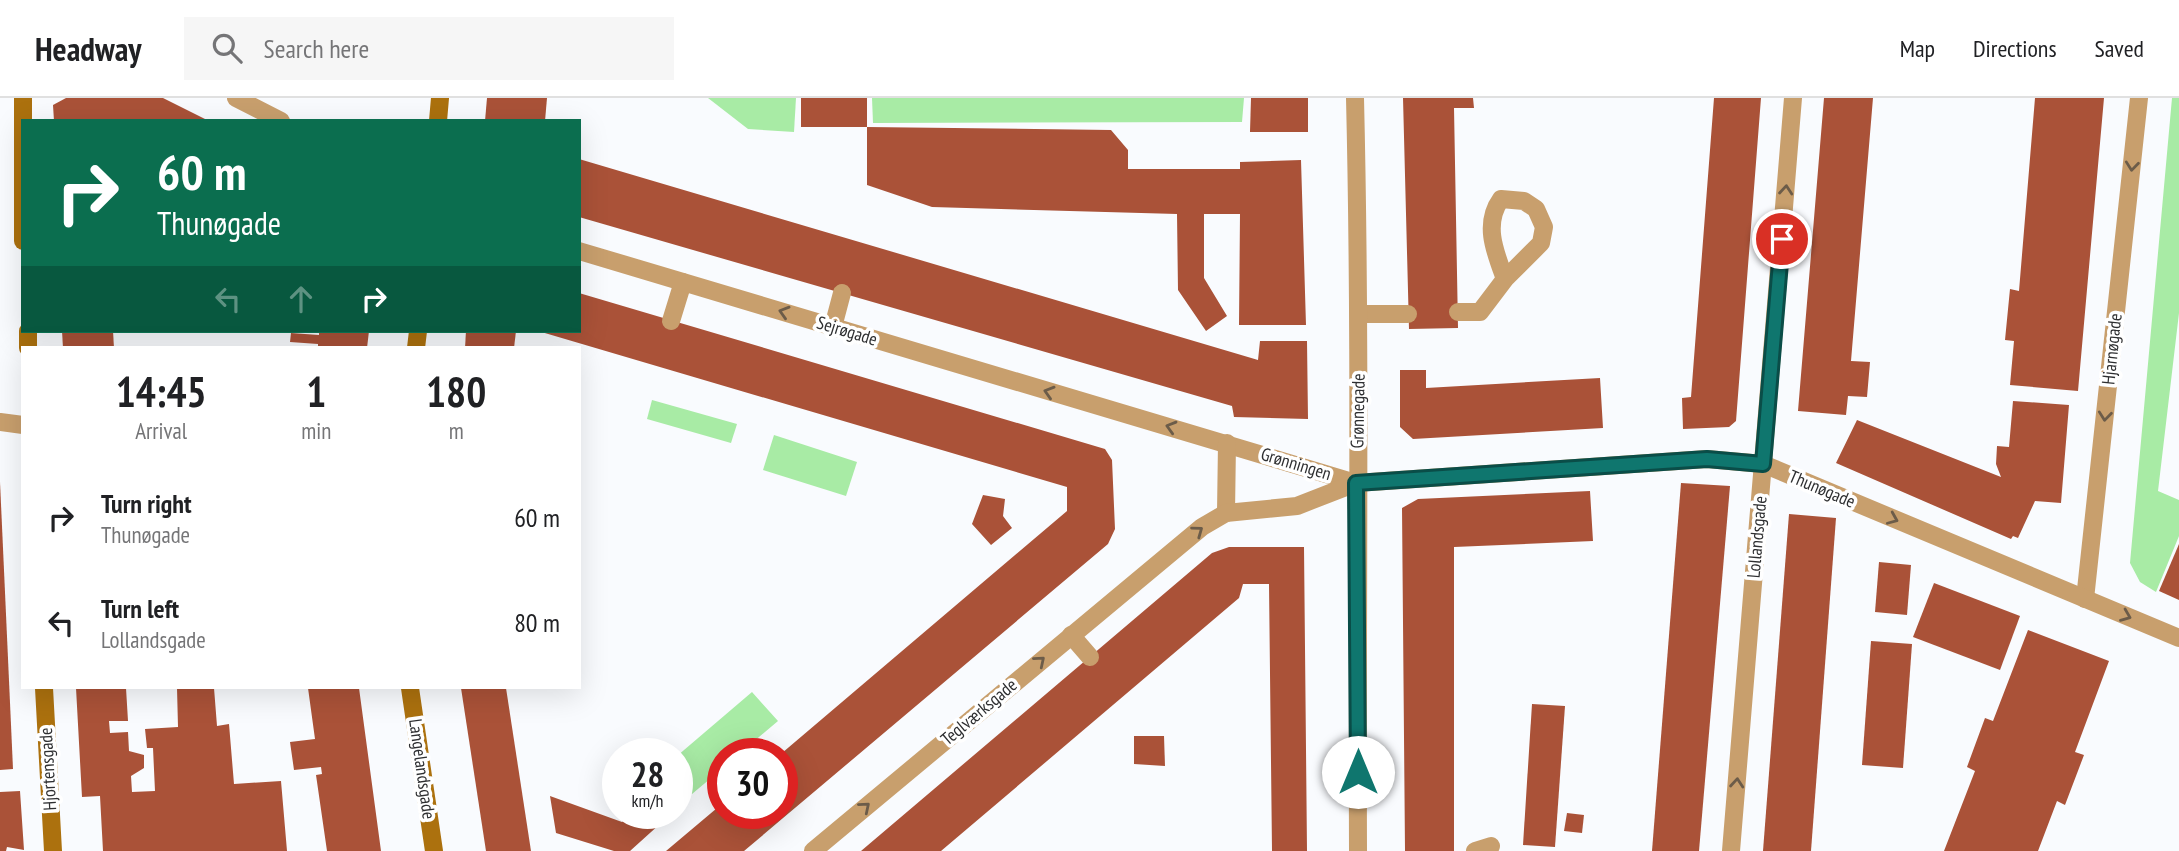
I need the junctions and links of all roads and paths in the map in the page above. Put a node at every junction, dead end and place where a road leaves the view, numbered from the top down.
1 (23, 98) edge
2 (236, 98) edge
3 (440, 98) edge
4 (1355, 98) edge
5 (1793, 98) edge
6 (2139, 98) edge
7 (23, 119) edge
8 (277, 119) edge
9 (438, 119) edge
10 (581, 252) edge
11 (1505, 279) dead end
12 (684, 282) junction
13 (842, 293) dead end
14 (1458, 312) dead end
15 (1360, 314) junction
16 (1408, 314) dead end
17 (671, 321) dead end
18 (833, 327) junction
19 (1114, 411) joint
20 (0, 422) edge
21 (21, 425) edge
22 (1227, 443) junction
23 (1763, 464) junction
24 (1356, 483) junction
25 (1226, 513) junction
26 (1144, 573) joint
27 (2085, 599) junction
28 (1071, 635) junction
29 (2179, 638) edge
30 (1090, 656) dead end
31 (44, 689) edge
32 (410, 689) edge
33 (53, 851) edge
34 (434, 851) edge
35 (813, 851) edge
36 (1358, 851) edge
37 (1731, 851) edge

1 - 7 street
2 - 8 street
3 - 9 street
4 - 15 street, Grønnegade
23 -> 5 street, Lollandsgade
6 -> 27 street, Hjarnøgade
10 - 12 street, Sejrøgade
11 - 14 street
12 - 17 street
18 -> 12 street, Sejrøgade
13 - 18 street
15 - 16 street
15 - 24 street, Grønnegade
19 -> 18 street, Sejrøgade
22 -> 19 street, Grønningen
20 - 21 street
22 - 24 street, Grønningen
22 - 25 street
23 - 24 street, Thunøgade
23 -> 27 street, Thunøgade
37 -> 23 street, Lollandsgade
24 - 25 street, Grønningen
24 - 36 street, Grønnegade
26 -> 25 street, Grønningen
26 - 28 street, Teglværksgade
27 -> 29 street, Thunøgade
28 - 30 street
35 -> 28 street, Teglværksgade
31 - 33 street, Hjortensgade
32 - 34 street, Langelandsgade

